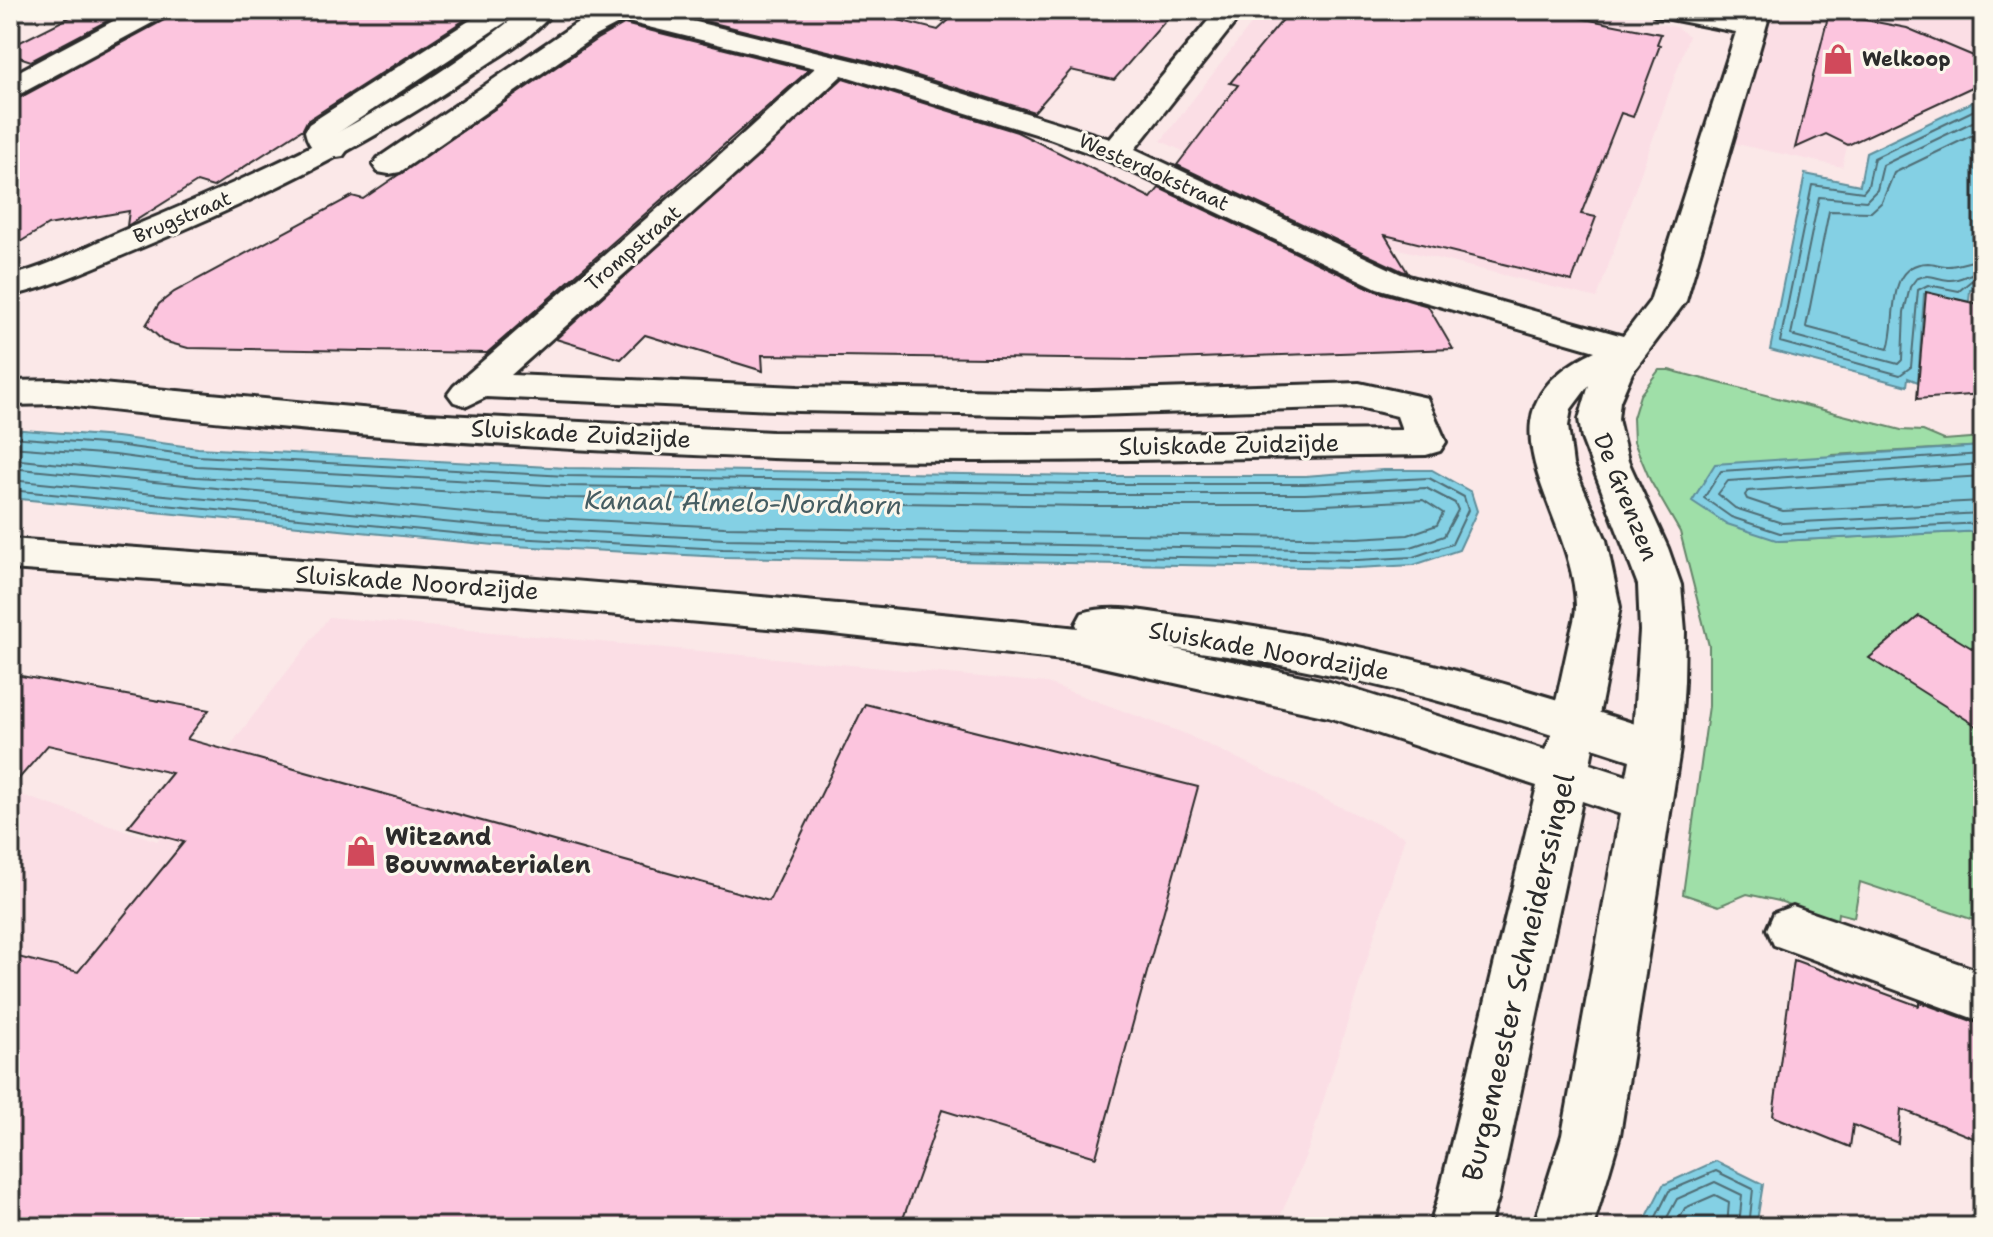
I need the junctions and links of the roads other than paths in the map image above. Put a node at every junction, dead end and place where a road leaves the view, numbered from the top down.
1 (155, 10) edge
2 (540, 10) edge
3 (566, 10) edge
4 (1231, 10) edge
5 (1665, 10) edge
6 (623, 11) edge
7 (1755, 18) edge
8 (509, 22) edge
9 (835, 65) junction
10 (10, 88) edge
11 (1116, 152) junction
12 (389, 165) dead end
13 (17, 291) edge
14 (1629, 349) junction
15 (10, 367) edge
16 (477, 385) junction
17 (58, 392) junction
18 (10, 393) edge
19 (427, 426) junction
20 (10, 554) edge
21 (1656, 749) junction
22 (1570, 750) junction
23 (1646, 802) junction
24 (1793, 929) dead end
25 (1983, 997) edge
26 (1459, 1227) edge
27 (1563, 1227) edge

1 - 10 street
2 - 8 street, Brugstraat
3 - 8 street, Brugstraat
4 - 11 street
5 - 7 street
6 - 9 street, Westerdokstraat
6 - 12 street
7 - 14 street, De Grenzen
8 - 13 street, Brugstraat
9 - 11 street, Westerdokstraat
9 - 16 street, Trompstraat
11 - 14 street, Westerdokstraat
14 - 21 street, De Grenzen
14 - 22 street, De Grenzen
15 - 17 street, Sluiskade Zuidzijde
16 - 19 street, Trompstraat
16 - 19 street, Sluiskade Zuidzijde
17 - 18 street, Sluiskade Zuidzijde
17 - 19 street, Sluiskade Zuidzijde
20 - 22 street, Sluiskade Noordzijde
21 - 22 street, Sluiskade Noordzijde
21 - 23 street
22 - 23 street, Sluiskade Noordzijde
22 - 26 street, Burgemeester Schneiderssingel
23 - 27 street
24 - 25 street

